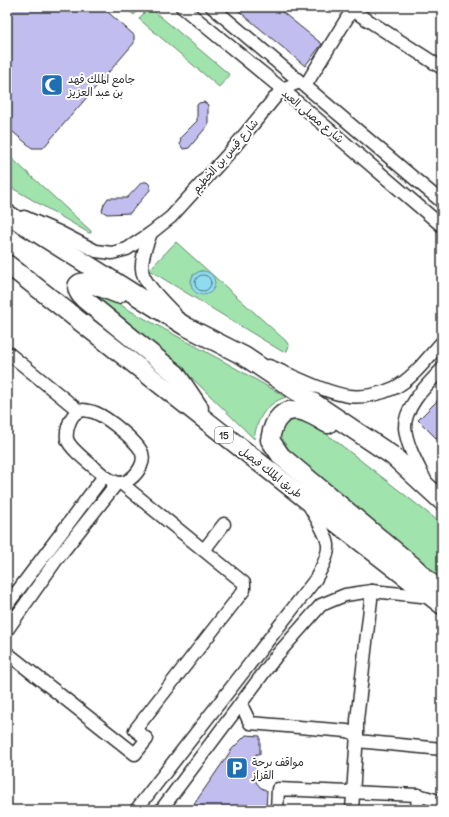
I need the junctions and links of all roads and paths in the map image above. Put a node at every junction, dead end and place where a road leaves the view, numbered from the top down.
1 (182, 7) edge
2 (212, 7) edge
3 (353, 9) edge
4 (442, 68) edge
5 (303, 84) junction
6 (282, 90) junction
7 (442, 202) edge
8 (7, 210) edge
9 (7, 214) edge
10 (442, 226) edge
11 (151, 233) junction
12 (7, 264) edge
13 (168, 315) junction
14 (186, 326) junction
15 (442, 342) edge
16 (7, 352) edge
17 (244, 356) junction
18 (442, 369) edge
19 (79, 411) junction
20 (209, 424) junction
21 (393, 456) junction
22 (104, 476) junction
23 (119, 483) junction
24 (428, 487) junction
25 (307, 500) junction
26 (442, 501) edge
27 (224, 524) dead end
28 (204, 550) junction
29 (372, 591) junction
30 (439, 599) edge
31 (7, 605) edge
32 (7, 630) edge
33 (7, 653) edge
34 (241, 704) junction
35 (357, 738) junction
36 (442, 749) edge
37 (353, 792) junction
38 (418, 795) junction
39 (442, 802) edge
40 (136, 810) edge
41 (161, 810) edge
42 (278, 810) edge
43 (352, 810) edge
44 (416, 810) edge

1 - 6 street, شارع مصلى العيد
2 - 5 street, شارع مصلى العيد
3 - 4 street
3 - 5 street
5 - 6 street, شارع قيس بن الخطيم
5 - 7 street, شارع مصلى العيد
6 - 10 street, شارع مصلى العيد
6 - 11 street, شارع قيس بن الخطيم
8 - 11 street, شارع قيس بن الخطيم
9 - 13 highway
11 - 14 street
12 - 20 highway, طريق الملك فيصل / 15
13 - 14 highway
13 - 20 highway
14 - 17 highway
15 - 17 street
16 - 19 street
17 - 21 highway
18 - 24 street
19 - 22 street
19 - 23 street
20 - 25 highway, طريق الملك فيصل / 15
21 - 24 highway
21 - 30 highway
22 - 23 street
22 - 31 street
23 - 28 street
23 - 32 street
24 - 26 highway
25 - 30 highway, طريق الملك فيصل / 15
25 - 40 street
27 - 28 street
28 - 33 street
29 - 30 street
29 - 34 street
29 - 35 street
34 - 35 street
34 - 41 street
35 - 36 street
35 - 37 street
37 - 38 street
37 - 42 street
37 - 43 street
38 - 39 street
38 - 44 street

